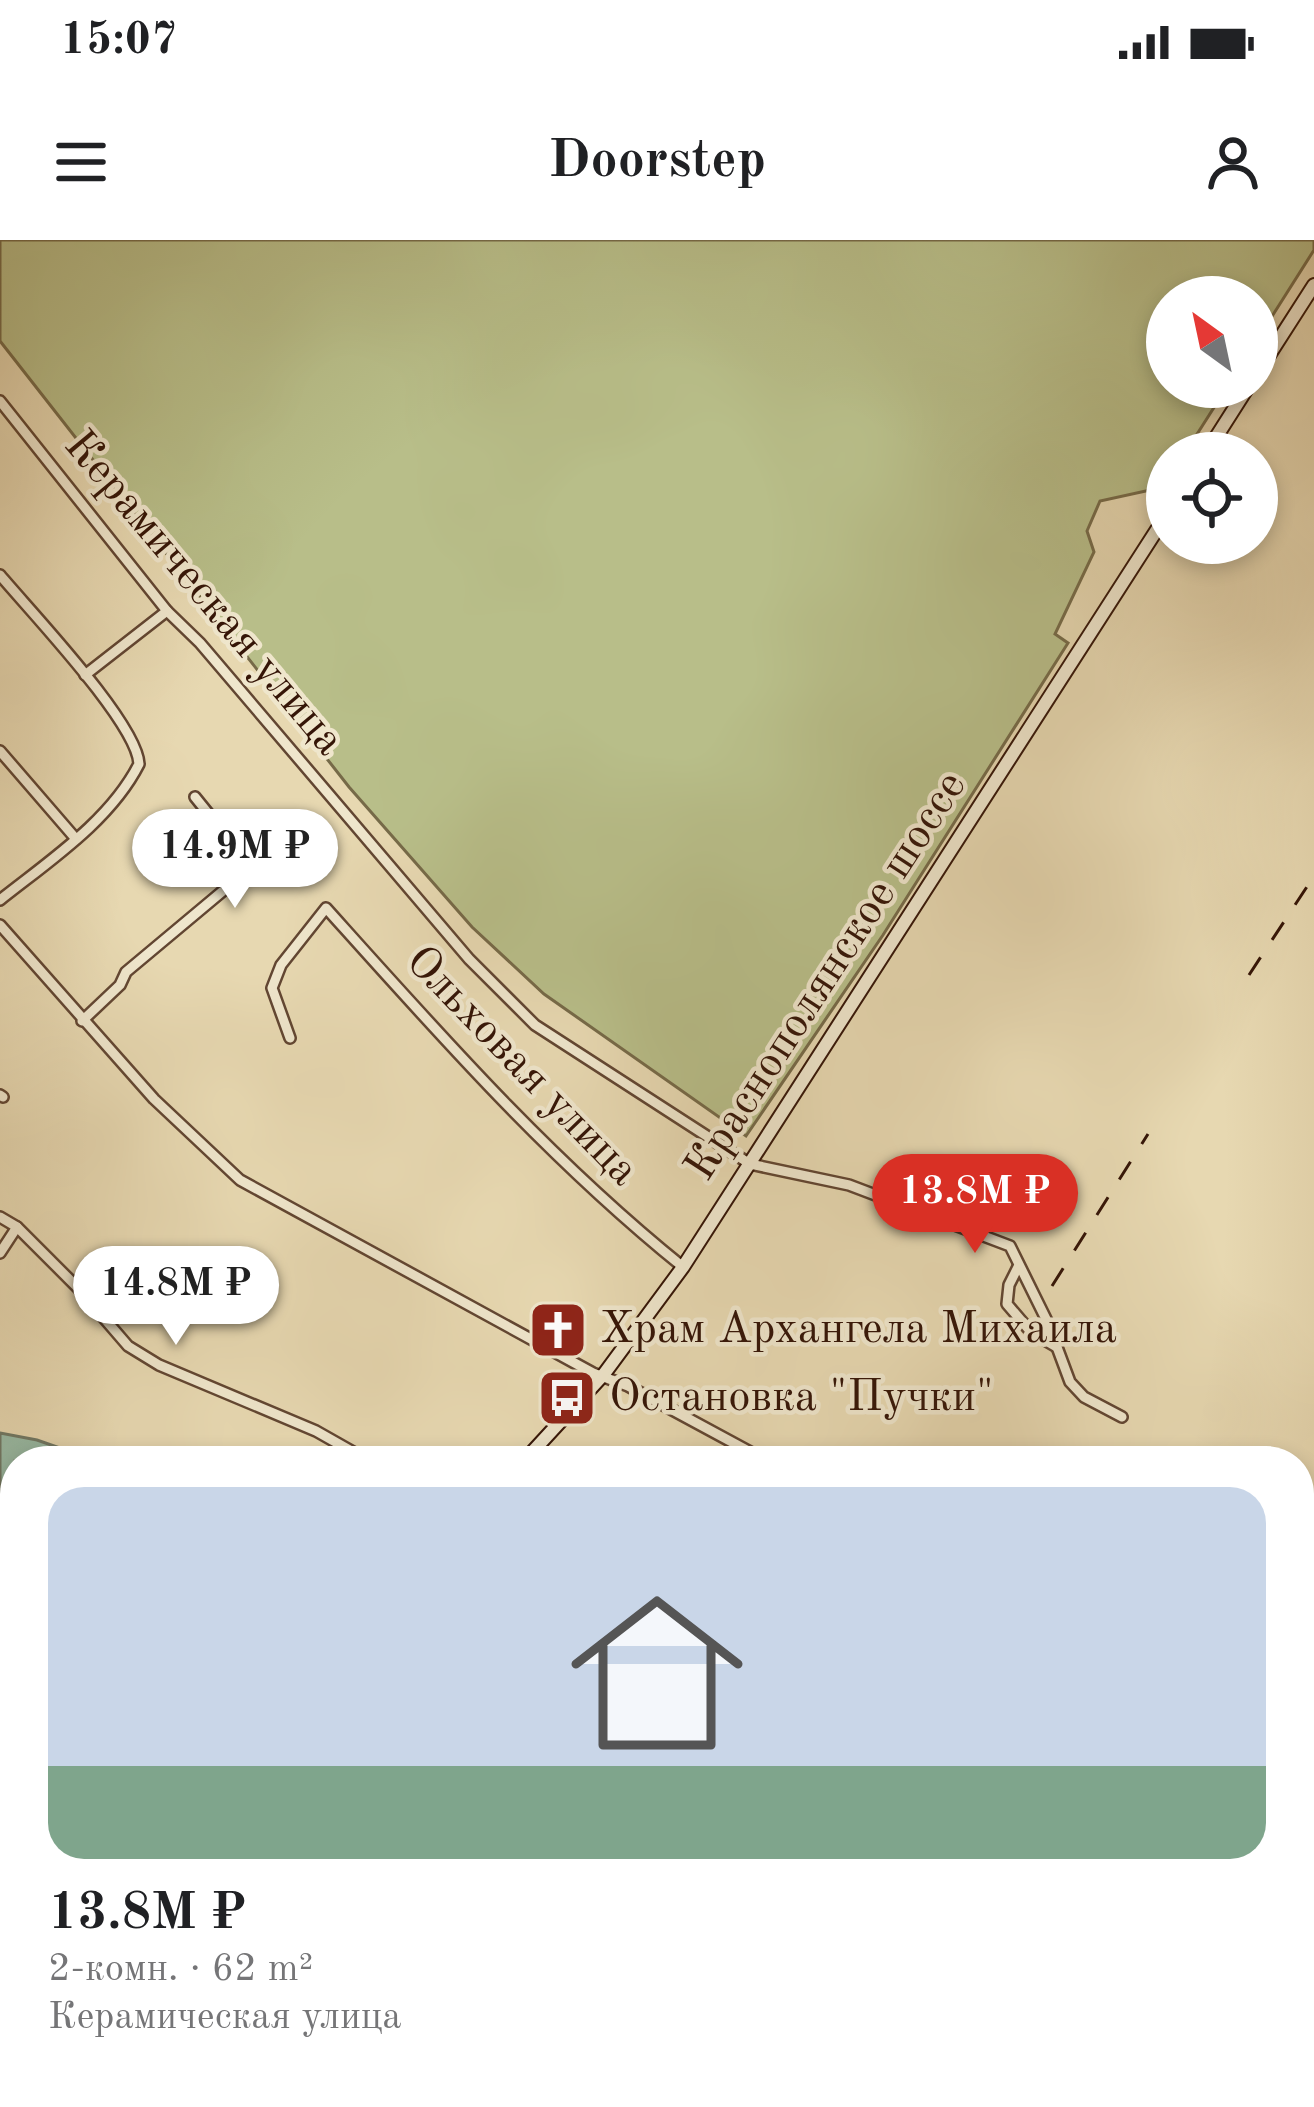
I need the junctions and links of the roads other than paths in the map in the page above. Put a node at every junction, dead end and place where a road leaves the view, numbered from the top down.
1 (1314, 285) edge
2 (1278, 341) edge
3 (0, 401) edge
4 (1146, 547) edge
5 (0, 575) edge
6 (167, 611) junction
7 (86, 675) junction
8 (0, 751) edge
9 (195, 797) dead end
10 (76, 839) junction
11 (0, 900) edge
12 (0, 925) edge
13 (82, 1021) junction
14 (290, 1038) dead end
15 (750, 1164) junction
16 (0, 1217) edge
17 (17, 1227) junction
18 (0, 1253) edge
19 (683, 1267) junction
20 (1018, 1267) junction
21 (1055, 1346) junction
22 (604, 1374) junction
23 (1122, 1417) dead end
24 (342, 1446) edge
25 (538, 1446) edge
26 (739, 1446) edge

1 - 2 main road
3 - 6 street, Керамическая улица
4 - 15 main road, Краснополянское шоссе
5 - 7 street
6 - 7 street
6 - 15 street, Керамическая улица
7 - 10 street
8 - 10 street
9 - 13 street
10 - 11 street
12 - 13 street
13 - 22 street
14 - 19 street, Ольховая улица
15 - 19 main road, Краснополянское шоссе
15 - 20 street, Керамическая улица
16 - 17 street
17 - 18 street
17 - 24 street
19 - 22 main road, Краснополянское шоссе
20 - 21 street, Керамическая улица
20 - 21 street
21 - 23 street, Керамическая улица
22 - 25 main road, Краснополянское шоссе
22 - 26 street

